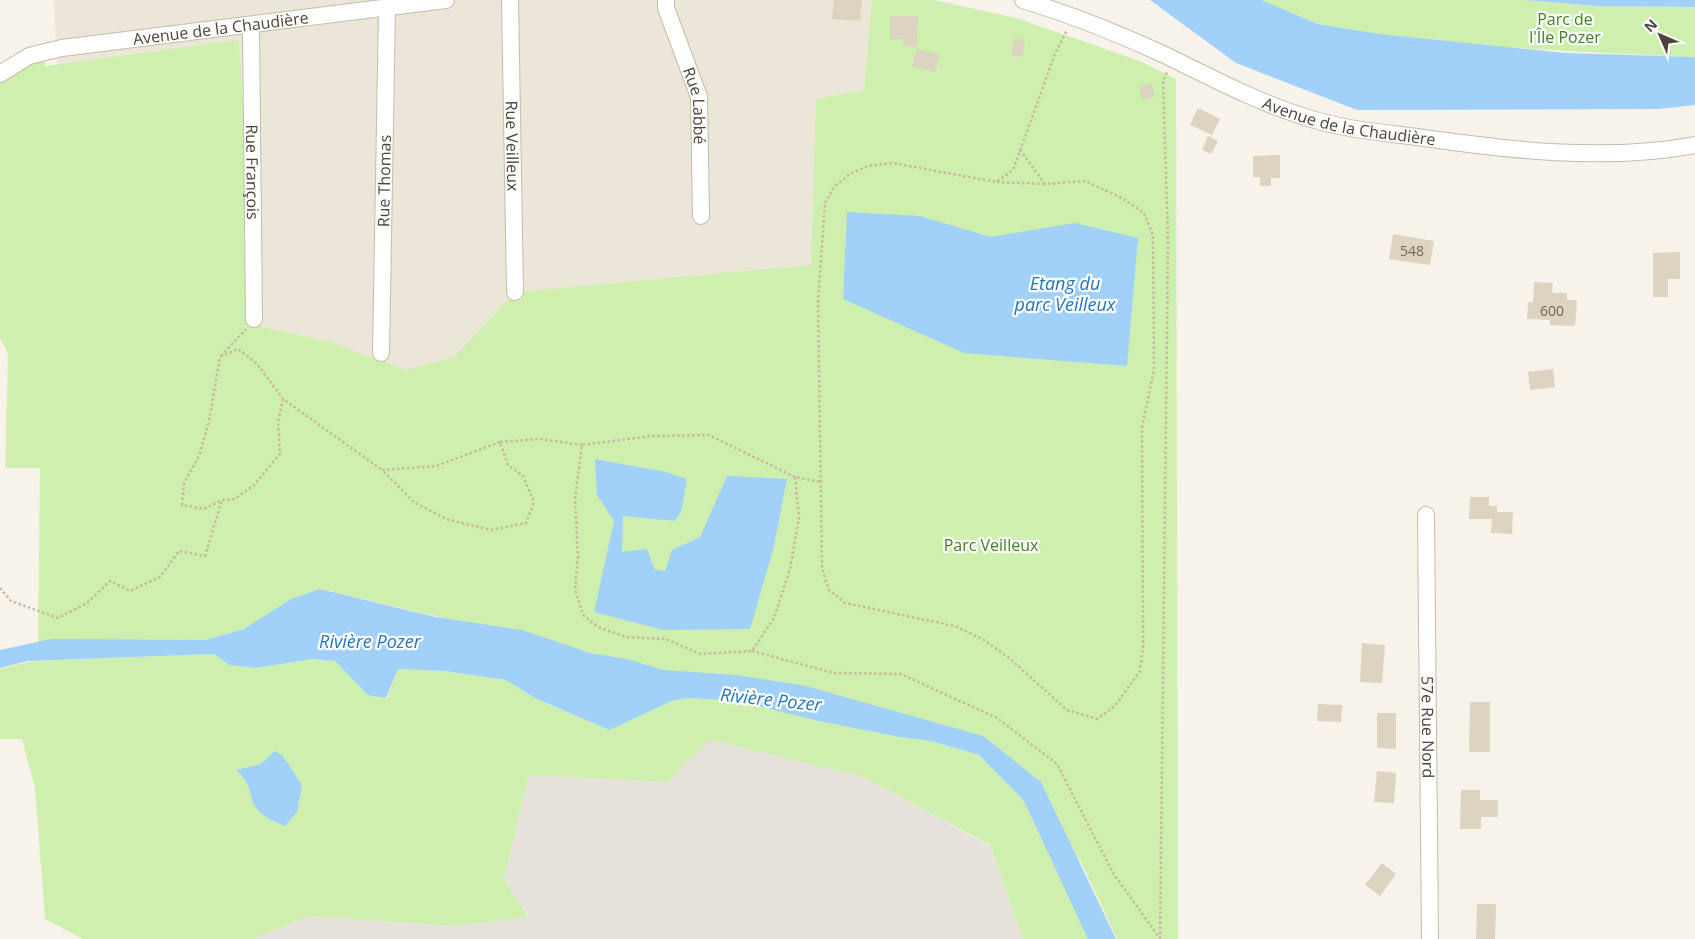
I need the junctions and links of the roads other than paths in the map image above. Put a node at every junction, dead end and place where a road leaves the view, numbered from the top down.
1 (446, 0) edge
2 (510, 0) edge
3 (666, 0) edge
4 (1023, 0) edge
5 (388, 9) junction
6 (251, 26) junction
7 (0, 74) edge
8 (1695, 145) edge
9 (701, 216) dead end
10 (515, 292) dead end
11 (254, 319) road end
12 (381, 353) dead end
13 (1426, 515) dead end
14 (1430, 939) edge

1 - 5 street, Avenue de la Chaudière
2 - 10 street, Rue Veilleux
3 - 9 street, Rue Labbé
4 - 8 street, Avenue de la Chaudière
5 - 6 street, Avenue de la Chaudière
5 - 12 street, Rue Thomas
6 - 7 street, Avenue de la Chaudière
6 - 11 street, Rue François
13 - 14 street, 57e Rue Nord

